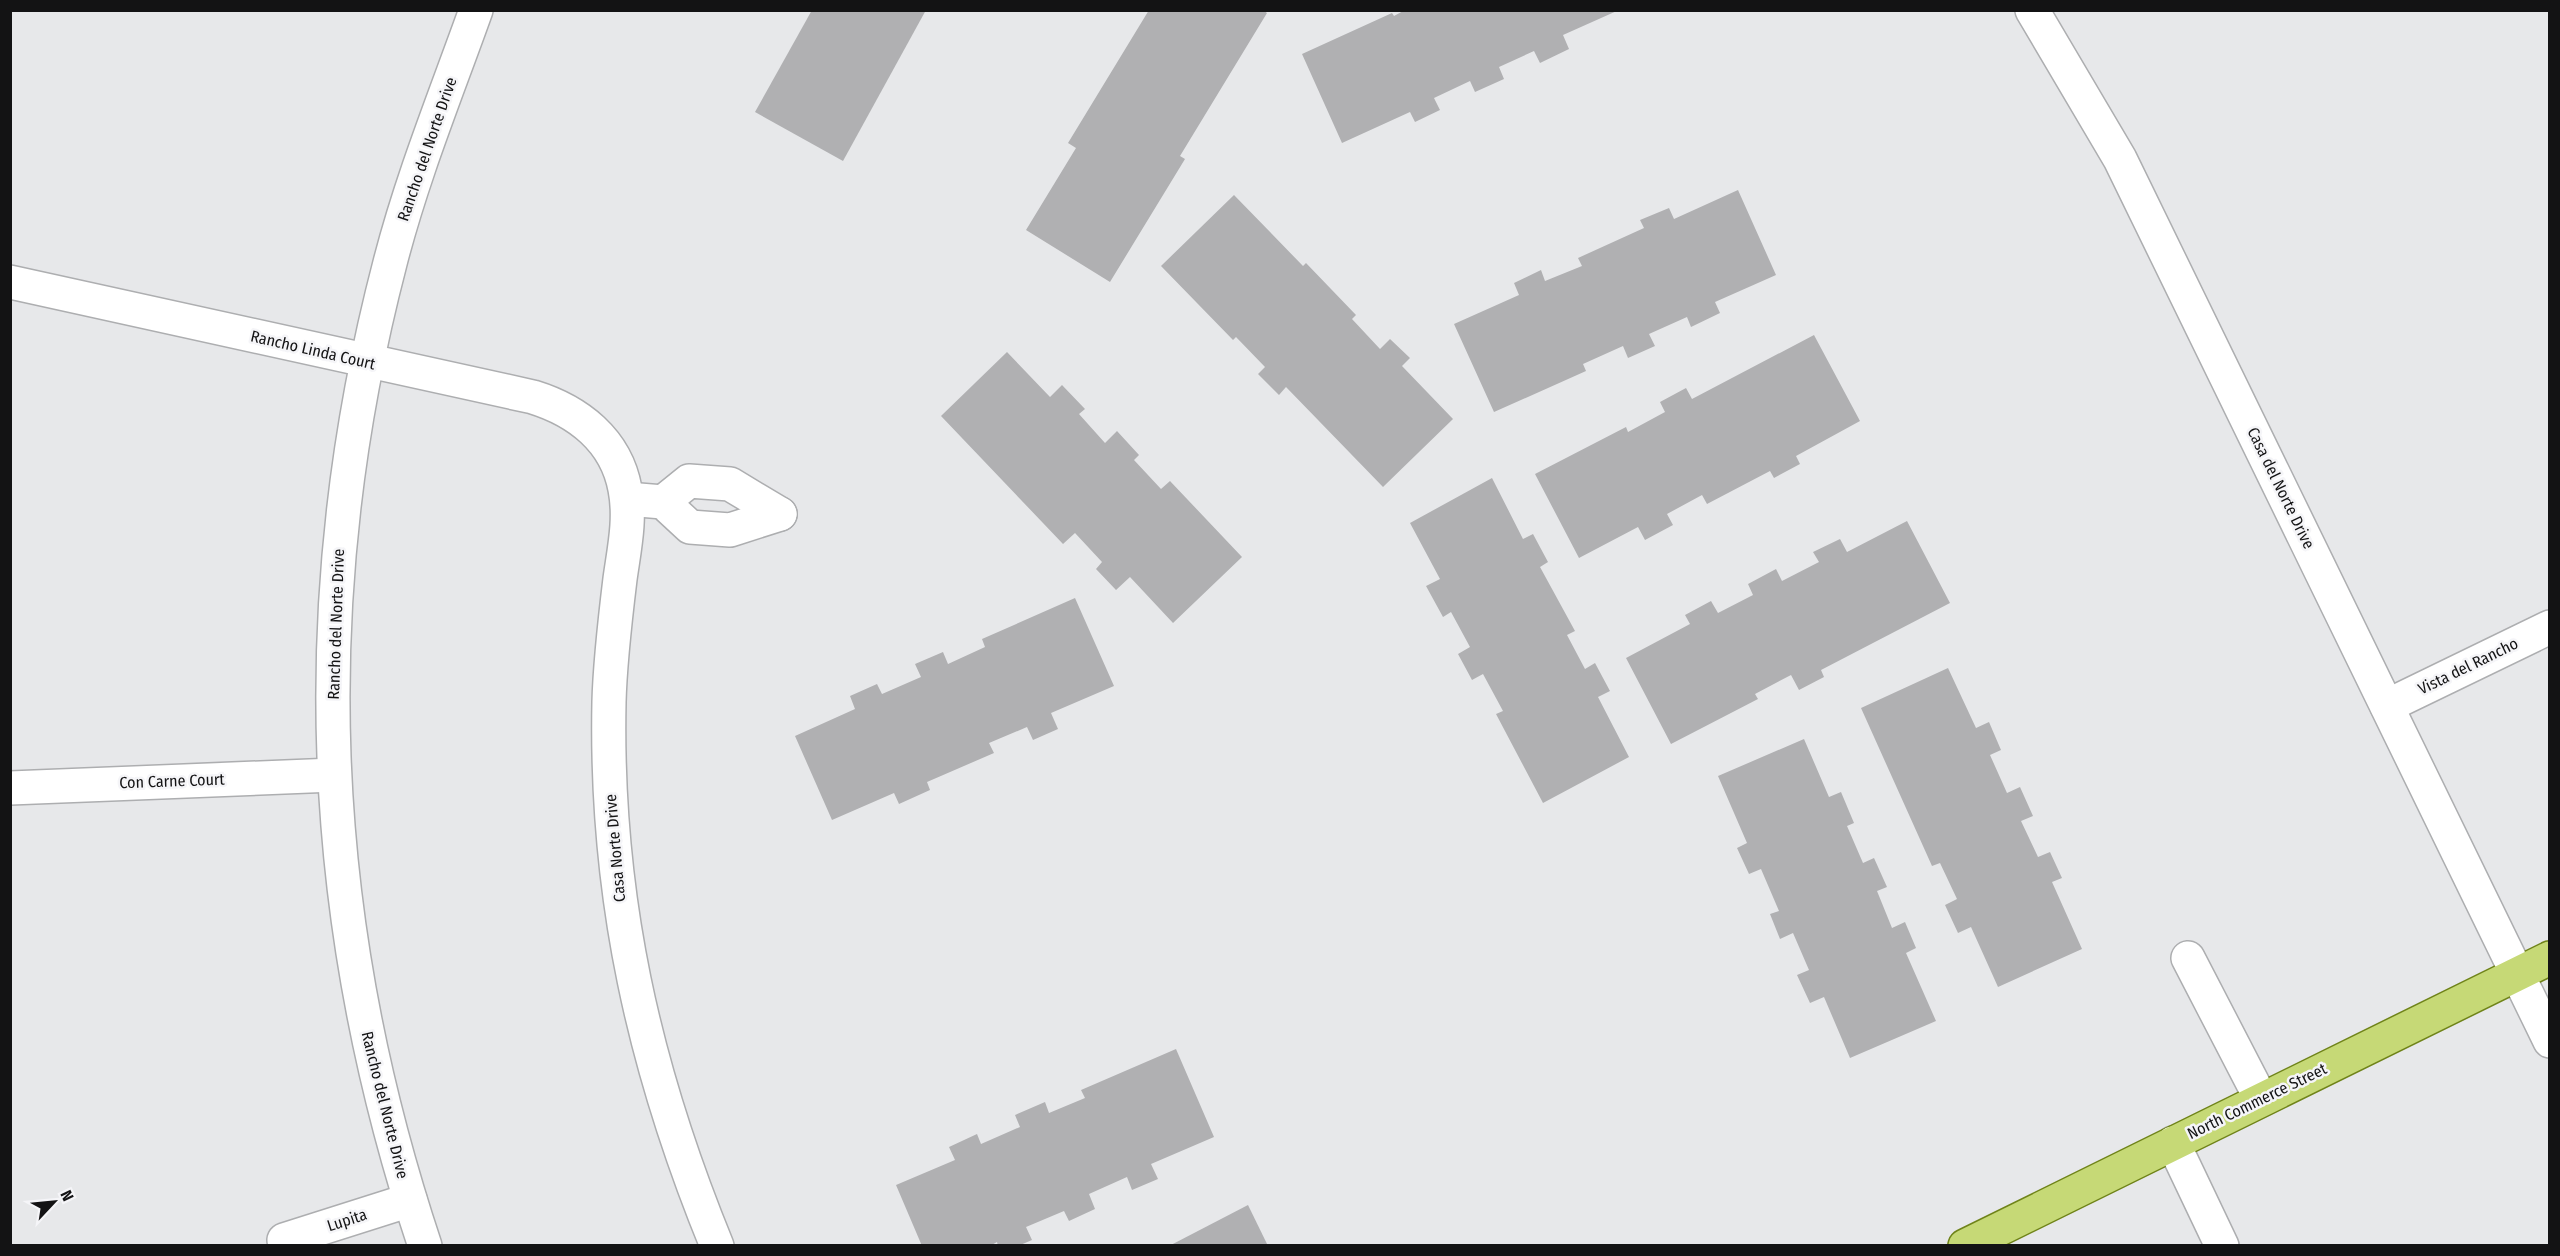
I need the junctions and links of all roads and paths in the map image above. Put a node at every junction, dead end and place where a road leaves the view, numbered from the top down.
1 (476, 10) edge
2 (2032, 10) edge
3 (10, 282) edge
4 (367, 362) junction
5 (604, 441) joint
6 (627, 500) junction
7 (663, 502) dead end
8 (2550, 627) edge
9 (2387, 706) junction
10 (334, 775) junction
11 (10, 788) edge
12 (2188, 958) dead end
13 (2550, 958) edge
14 (2517, 974) junction
15 (2550, 1041) edge
16 (2261, 1099) junction
17 (2173, 1143) junction
18 (410, 1200) junction
19 (284, 1240) dead end
20 (425, 1245) edge
21 (717, 1245) edge
22 (1965, 1245) edge
23 (2222, 1245) edge

1 - 4 street, Rancho del Norte Drive
2 - 9 street, Casa del Norte Drive
3 - 4 street, Rancho Linda Court
4 - 5 street, Rancho Linda Court
4 - 10 street, Rancho del Norte Drive
5 - 6 street, Casa Norte Drive
6 - 7 street
6 - 21 street, Casa Norte Drive
8 - 9 street, Vista del Rancho
9 - 14 street, Casa del Norte Drive
10 - 11 street, Con Carne Court
10 - 18 street, Rancho del Norte Drive
12 - 16 street
13 - 14 main road, North Commerce Street
14 - 15 street, Casa del Norte Drive
14 - 16 main road, North Commerce Street
16 - 17 main road, North Commerce Street
17 - 22 main road, North Commerce Street
17 - 23 street
18 - 19 street, Lupita
18 - 20 street, Rancho del Norte Drive

